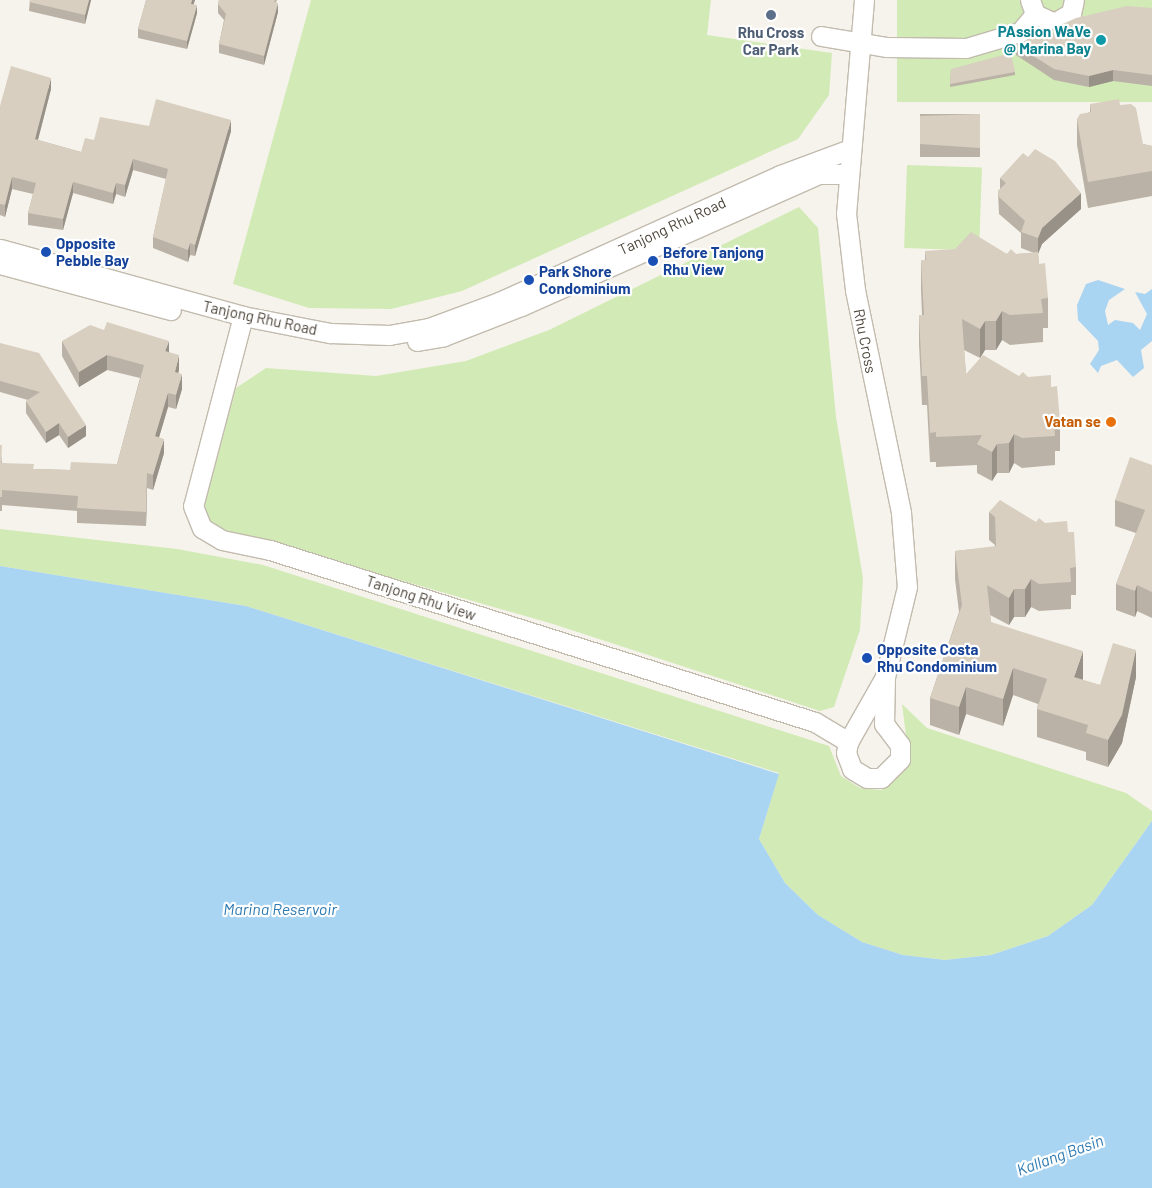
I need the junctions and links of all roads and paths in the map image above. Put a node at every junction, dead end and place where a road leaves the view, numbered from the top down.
1 (864, 0) edge
2 (1074, 0) edge
3 (1033, 7) edge
4 (821, 36) dead end
5 (861, 44) junction
6 (850, 149) junction
7 (847, 174) junction
8 (0, 249) edge
9 (0, 264) edge
10 (74, 277) junction
11 (241, 322) junction
12 (885, 677) junction
13 (848, 742) junction

1 - 5 street, Rhu Cross
2 - 3 street
3 - 5 street
4 - 5 street
5 - 6 street, Rhu Cross
6 - 7 street, Rhu Cross
6 - 11 street, Tanjong Rhu Road
7 - 11 street, Tanjong Rhu Road
7 - 12 street, Rhu Cross
8 - 10 street, Tanjong Rhu Road
9 - 10 street, Tanjong Rhu Road
10 - 11 street, Tanjong Rhu Road
11 - 13 street, Tanjong Rhu View
12 - 13 street, Rhu Cross
12 - 13 street, Rhu Cross

